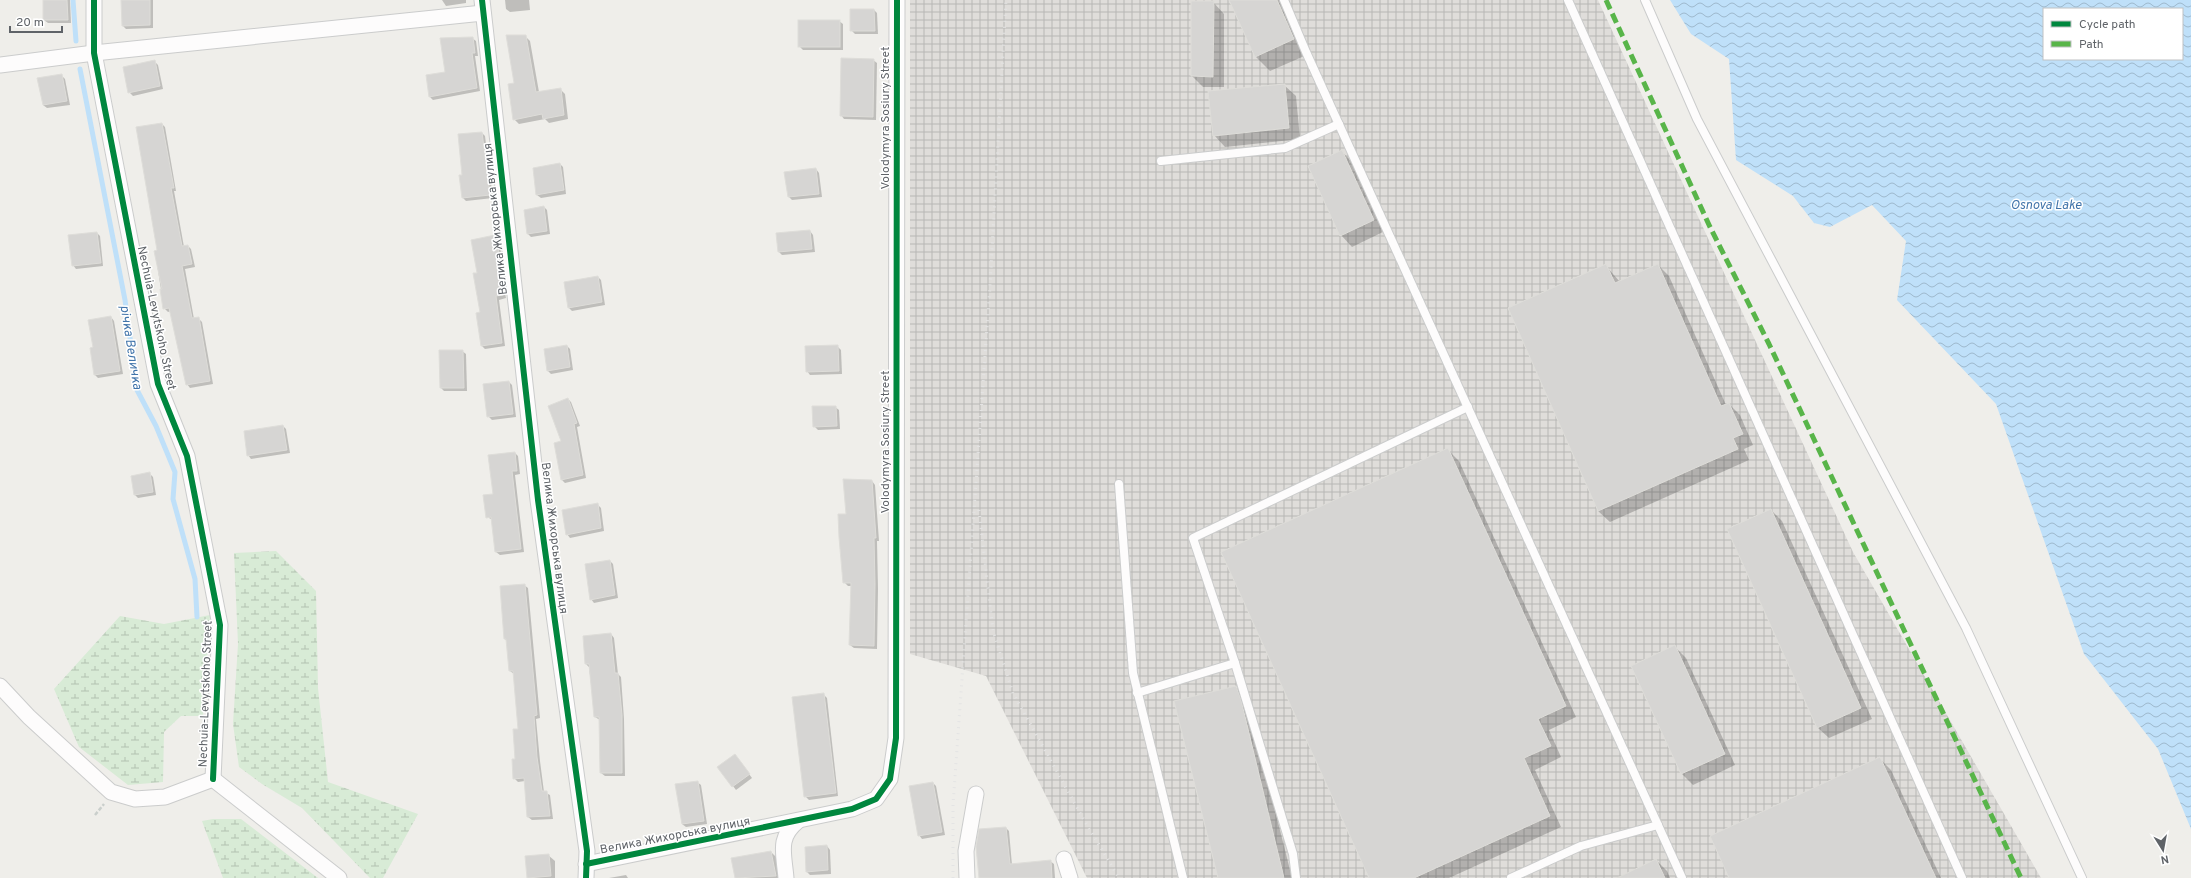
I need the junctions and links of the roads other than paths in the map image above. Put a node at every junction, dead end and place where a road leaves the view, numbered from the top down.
1 (94, 0) edge
2 (897, 0) edge
3 (1284, 0) edge
4 (1568, 0) edge
5 (1645, 0) edge
6 (483, 6) edge
7 (94, 53) junction
8 (0, 65) edge
9 (1339, 124) junction
10 (1161, 161) dead end
11 (1468, 407) junction
12 (1119, 484) dead end
13 (1235, 663) junction
14 (0, 686) edge
15 (1138, 693) junction
16 (213, 779) junction
17 (976, 794) dead end
18 (798, 821) junction
19 (1658, 825) junction
20 (1064, 859) dead end
21 (586, 871) edge
22 (339, 878) edge
23 (786, 878) edge
24 (968, 878) edge
25 (1070, 878) edge
26 (1183, 878) edge
27 (1296, 878) edge
28 (1510, 878) edge
29 (1682, 878) edge
30 (1962, 878) edge
31 (2082, 878) edge

1 - 7 street, Nechuia-Levytskoho Street
2 - 18 street, Volodymyra Sosiury Street
3 - 9 lane
4 - 30 lane
5 - 31 lane
6 - 7 street
6 - 21 street, Велика Жихорська вулиця
7 - 8 street
7 - 16 street, Nechuia-Levytskoho Street
9 - 10 lane
9 - 11 lane
11 - 13 lane
11 - 19 lane
12 - 15 lane
13 - 15 lane
13 - 27 lane
14 - 16 street
15 - 26 lane
16 - 22 street
17 - 24 street
18 - 21 street, Велика Жихорська вулиця
18 - 23 street
19 - 28 lane
19 - 29 lane
20 - 25 street

